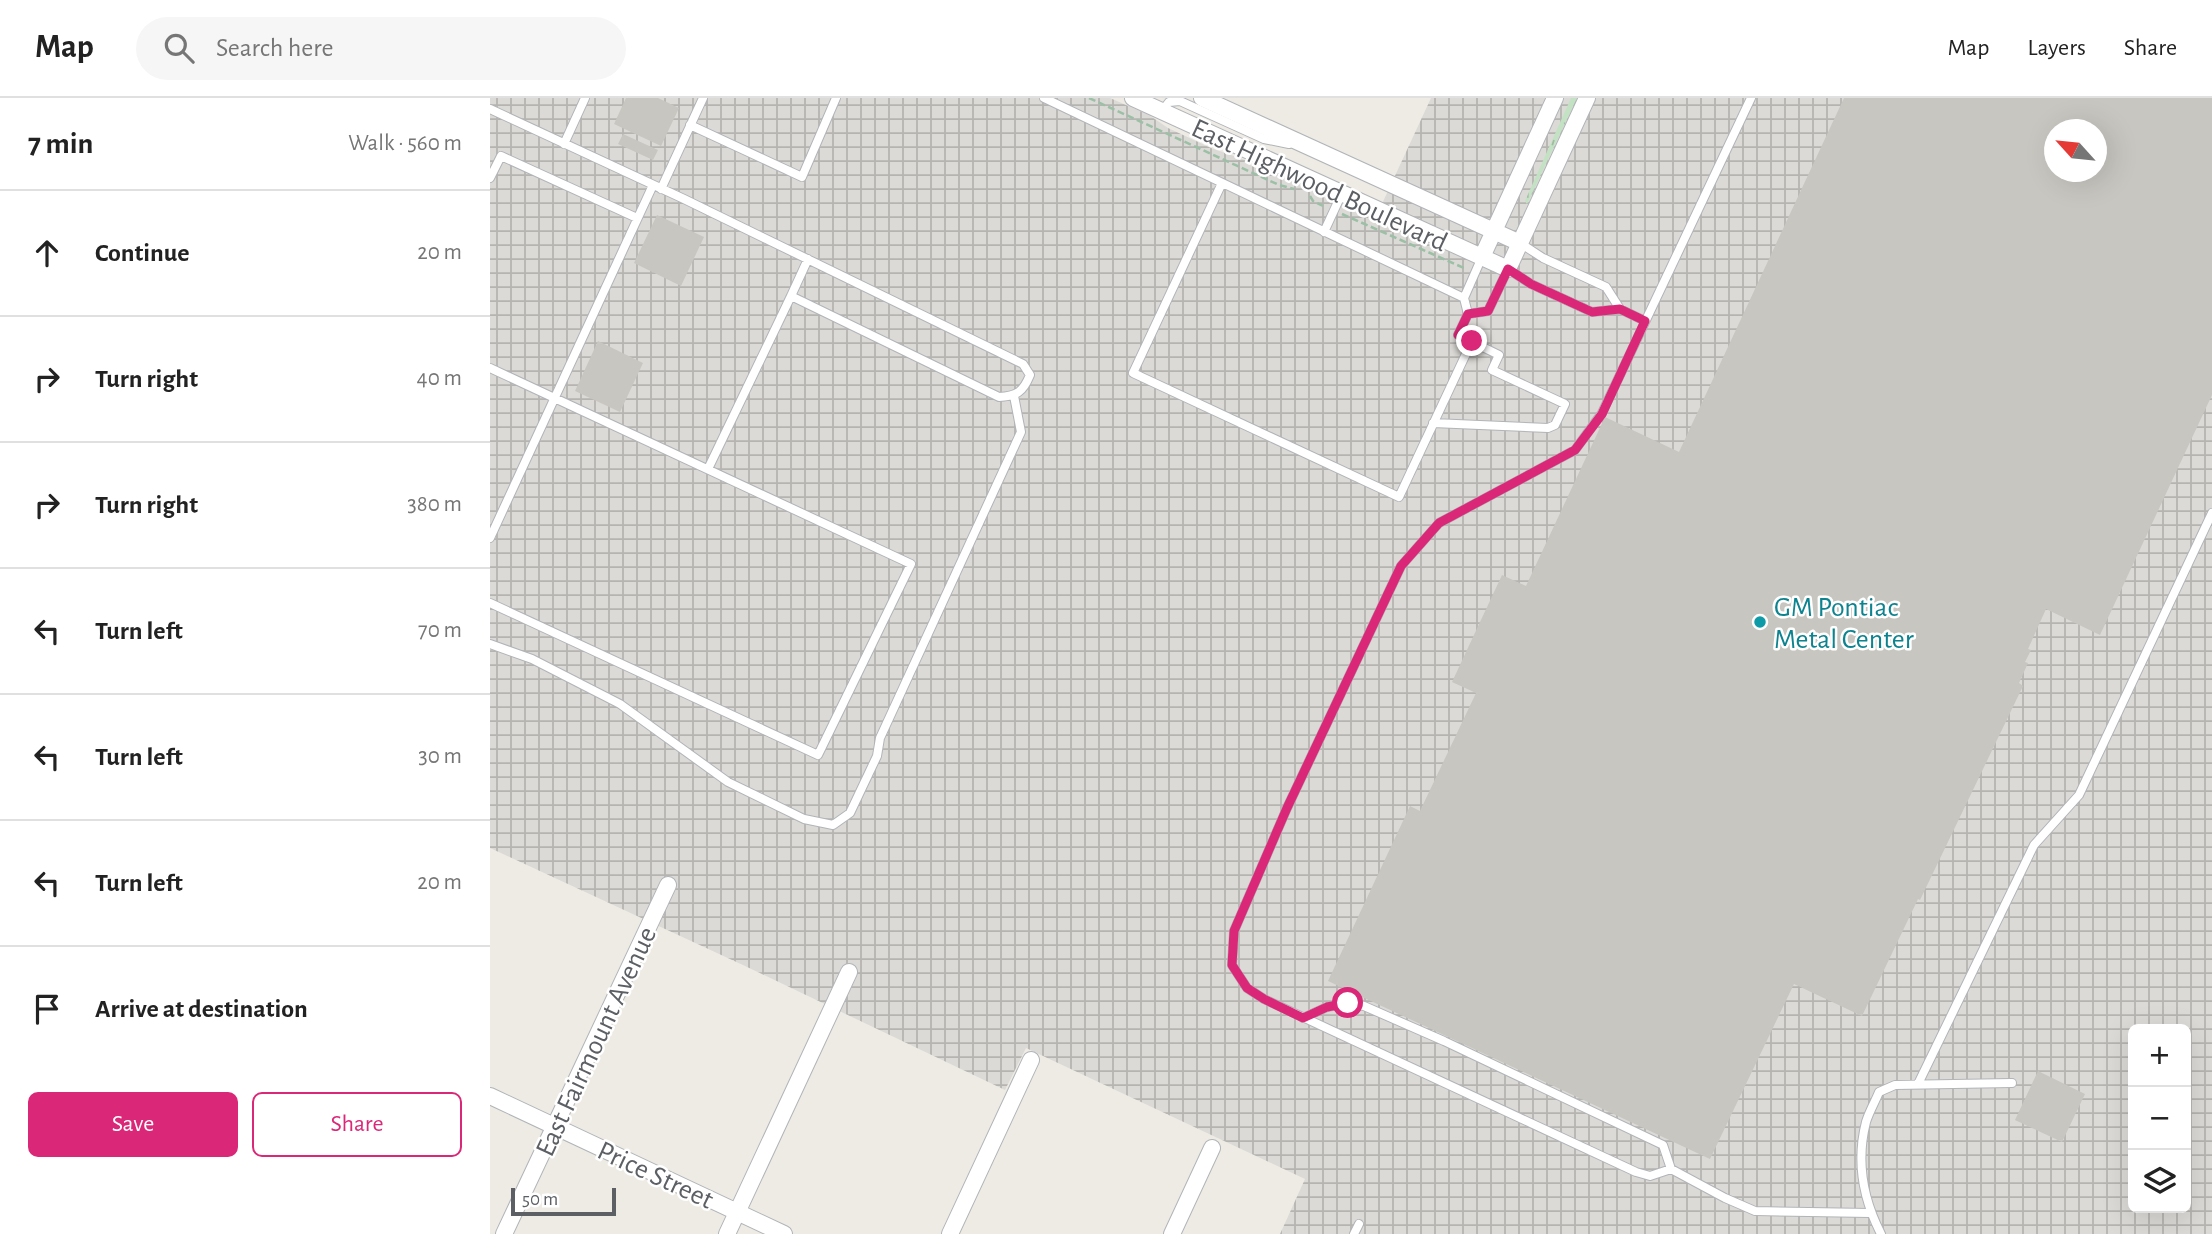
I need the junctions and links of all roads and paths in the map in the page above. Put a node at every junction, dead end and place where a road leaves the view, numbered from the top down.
1 (585, 98) edge
2 (703, 98) edge
3 (836, 98) edge
4 (1044, 98) edge
5 (1089, 98) edge
6 (1133, 98) edge
7 (1202, 98) edge
8 (1555, 98) edge
9 (1587, 98) edge
10 (1751, 98) edge
11 (490, 109) edge
12 (1162, 111) junction
13 (690, 125) junction
14 (564, 144) junction
15 (1312, 148) junction
16 (490, 178) edge
17 (1222, 183) junction
18 (657, 187) junction
19 (1342, 193) junction
20 (1334, 211) junction
21 (637, 218) junction
22 (1494, 231) junction
23 (1324, 232) junction
24 (1520, 243) junction
25 (1482, 257) junction
26 (808, 259) junction
27 (1508, 269) junction
28 (1475, 273) junction
29 (791, 296) junction
30 (1464, 298) junction
31 (1620, 309) junction
32 (1468, 314) junction
33 (1645, 321) junction
34 (1472, 341) junction
35 (490, 368) edge
36 (1014, 396) junction
37 (554, 398) junction
38 (1433, 423) junction
39 (708, 469) junction
40 (2212, 513) edge
41 (490, 538) edge
42 (490, 603) edge
43 (490, 644) edge
44 (668, 885) dead end
45 (849, 972) dead end
46 (1303, 1018) junction
47 (1031, 1060) dead end
48 (2012, 1083) dead end
49 (1918, 1084) junction
50 (490, 1096) edge
51 (555, 1126) junction
52 (1212, 1148) dead end
53 (1671, 1168) junction
54 (737, 1212) junction
55 (1870, 1213) junction
56 (1359, 1224) dead end
57 (504, 1234) edge
58 (727, 1234) edge
59 (784, 1234) edge
60 (950, 1234) edge
61 (1172, 1234) edge
62 (1354, 1234) edge
63 (1881, 1234) edge

1 - 14 lane
2 - 13 lane
3 - 13 lane
4 - 17 lane
5 - 20 path
6 - 12 street, East Highwood Boulevard
7 - 15 street, East Highwood Boulevard
8 - 22 street
9 - 24 street
10 - 33 lane
11 - 14 lane
12 - 15 lane
12 - 19 street, East Highwood Boulevard
13 - 18 lane
14 - 18 lane
15 - 22 street, East Highwood Boulevard
16 - 21 lane
17 - 23 lane
17 - 38 lane
18 - 21 lane
18 - 26 lane
19 - 20 lane
19 - 25 street, East Highwood Boulevard
20 - 23 lane
20 - 28 path
21 - 37 lane
22 - 24 street, East Highwood Boulevard
22 - 25 street
23 - 30 lane
24 - 27 street
24 - 31 lane
25 - 27 street, East Highwood Boulevard
25 - 28 lane
26 - 29 lane
26 - 36 lane
27 - 31 lane
27 - 32 lane
28 - 30 lane
29 - 36 lane
29 - 39 lane
30 - 32 lane
31 - 33 lane
32 - 34 lane
33 - 46 lane
34 - 38 lane
34 - 38 lane
35 - 37 lane
36 - 43 lane
37 - 39 lane
37 - 41 lane
39 - 42 lane
40 - 49 lane
44 - 51 street, East Fairmount Avenue
45 - 54 street
46 - 53 lane
46 - 53 lane
47 - 60 street
48 - 49 lane
49 - 55 lane
50 - 51 street, Price Street
51 - 54 street, Price Street
51 - 57 street, East Fairmount Avenue
52 - 61 street
53 - 55 lane
54 - 58 street
54 - 59 street, Price Street
55 - 63 lane
56 - 62 lane

